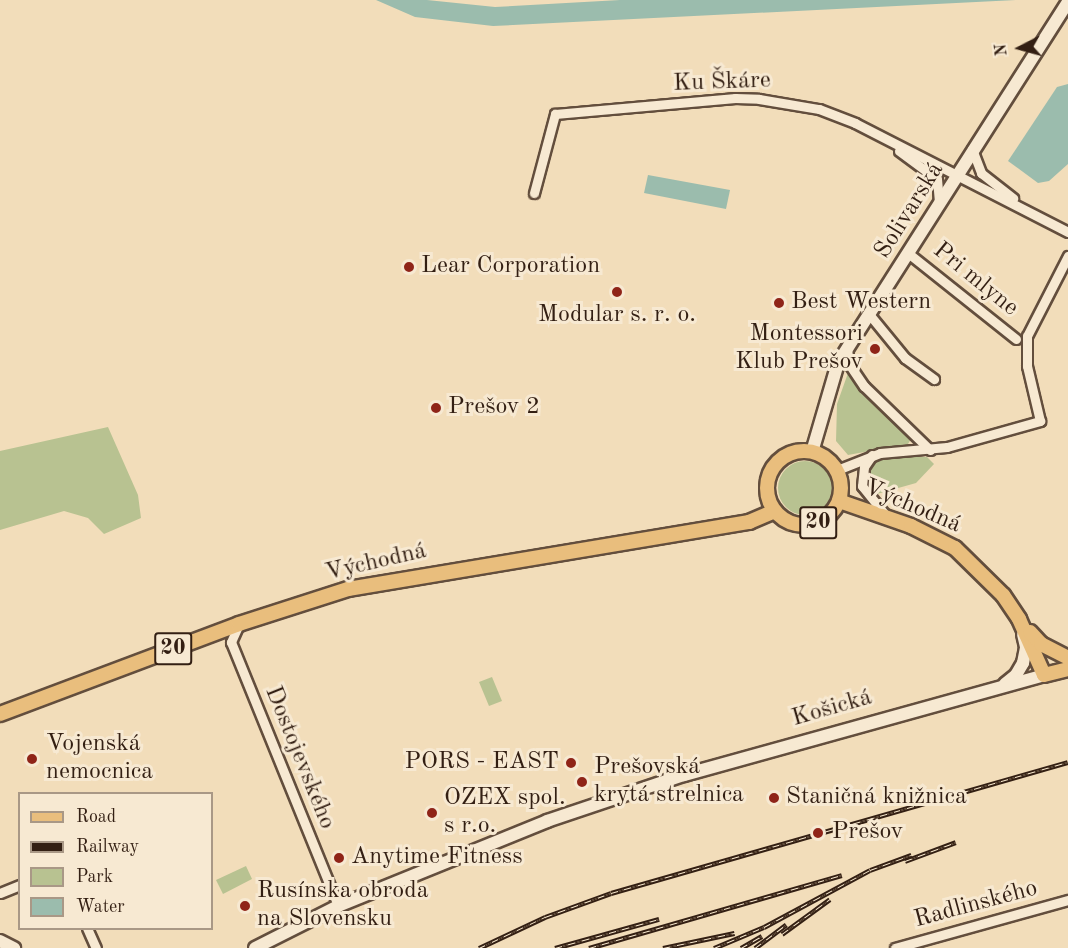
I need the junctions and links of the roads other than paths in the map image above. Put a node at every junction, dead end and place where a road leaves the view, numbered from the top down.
1 (1068, 3) edge
2 (870, 131) junction
3 (972, 149) junction
4 (957, 175) junction
5 (534, 193) dead end
6 (937, 206) junction
7 (1034, 214) junction
8 (1068, 232) edge
9 (908, 253) junction
10 (1068, 256) edge
11 (869, 314) junction
12 (1016, 339) dead end
13 (847, 349) junction
14 (934, 379) dead end
15 (930, 450) junction
16 (812, 452) junction
17 (873, 455) junction
18 (837, 470) junction
19 (839, 501) junction
20 (775, 511) junction
21 (888, 518) junction
22 (1019, 618) junction
23 (239, 624) junction
24 (213, 634) junction
25 (231, 642) junction
26 (1068, 658) edge
27 (1068, 669) edge
28 (1044, 675) junction
29 (1001, 687) junction
30 (0, 714) edge
31 (18, 886) edge
32 (0, 893) edge
33 (1068, 900) edge
34 (338, 906) junction
35 (88, 930) edge
36 (0, 941) edge
37 (14, 948) edge
38 (96, 948) edge
39 (255, 948) edge
40 (895, 948) edge

1 - 3 street, Solivarská
2 - 4 street, Ku Škáre
2 - 5 street, Ku Škáre
2 - 6 street
3 - 4 street, Solivarská
3 - 7 street
4 - 6 street, Solivarská
4 - 7 street
6 - 9 street, Solivarská
7 - 8 street
9 - 11 street, Solivarská
9 - 12 street, Pri mlyne
10 - 15 street
11 - 13 street, Solivarská
11 - 14 street
13 - 15 street
13 - 16 street, Solivarská
15 - 17 street
16 - 18 main road, 20
16 - 20 main road, 20
17 - 18 street
17 - 21 street
18 - 19 main road, 20
19 - 20 main road, 20
19 - 21 main road, Východná / 20
20 - 23 main road, Východná / 20
21 - 22 main road, Východná / 20
22 - 26 main road
22 - 28 main road, Východná / 20
22 - 29 street
23 - 24 main road, Východná / 20
23 - 25 street
24 - 25 street
24 - 30 main road, Východná / 20
25 - 34 street, Dostojevského
27 - 28 main road, Košická
28 - 29 street, Košická
29 - 34 street, Košická
31 - 32 street
33 - 40 street, Radlinského
34 - 39 street, Košická
35 - 38 street
36 - 37 street

